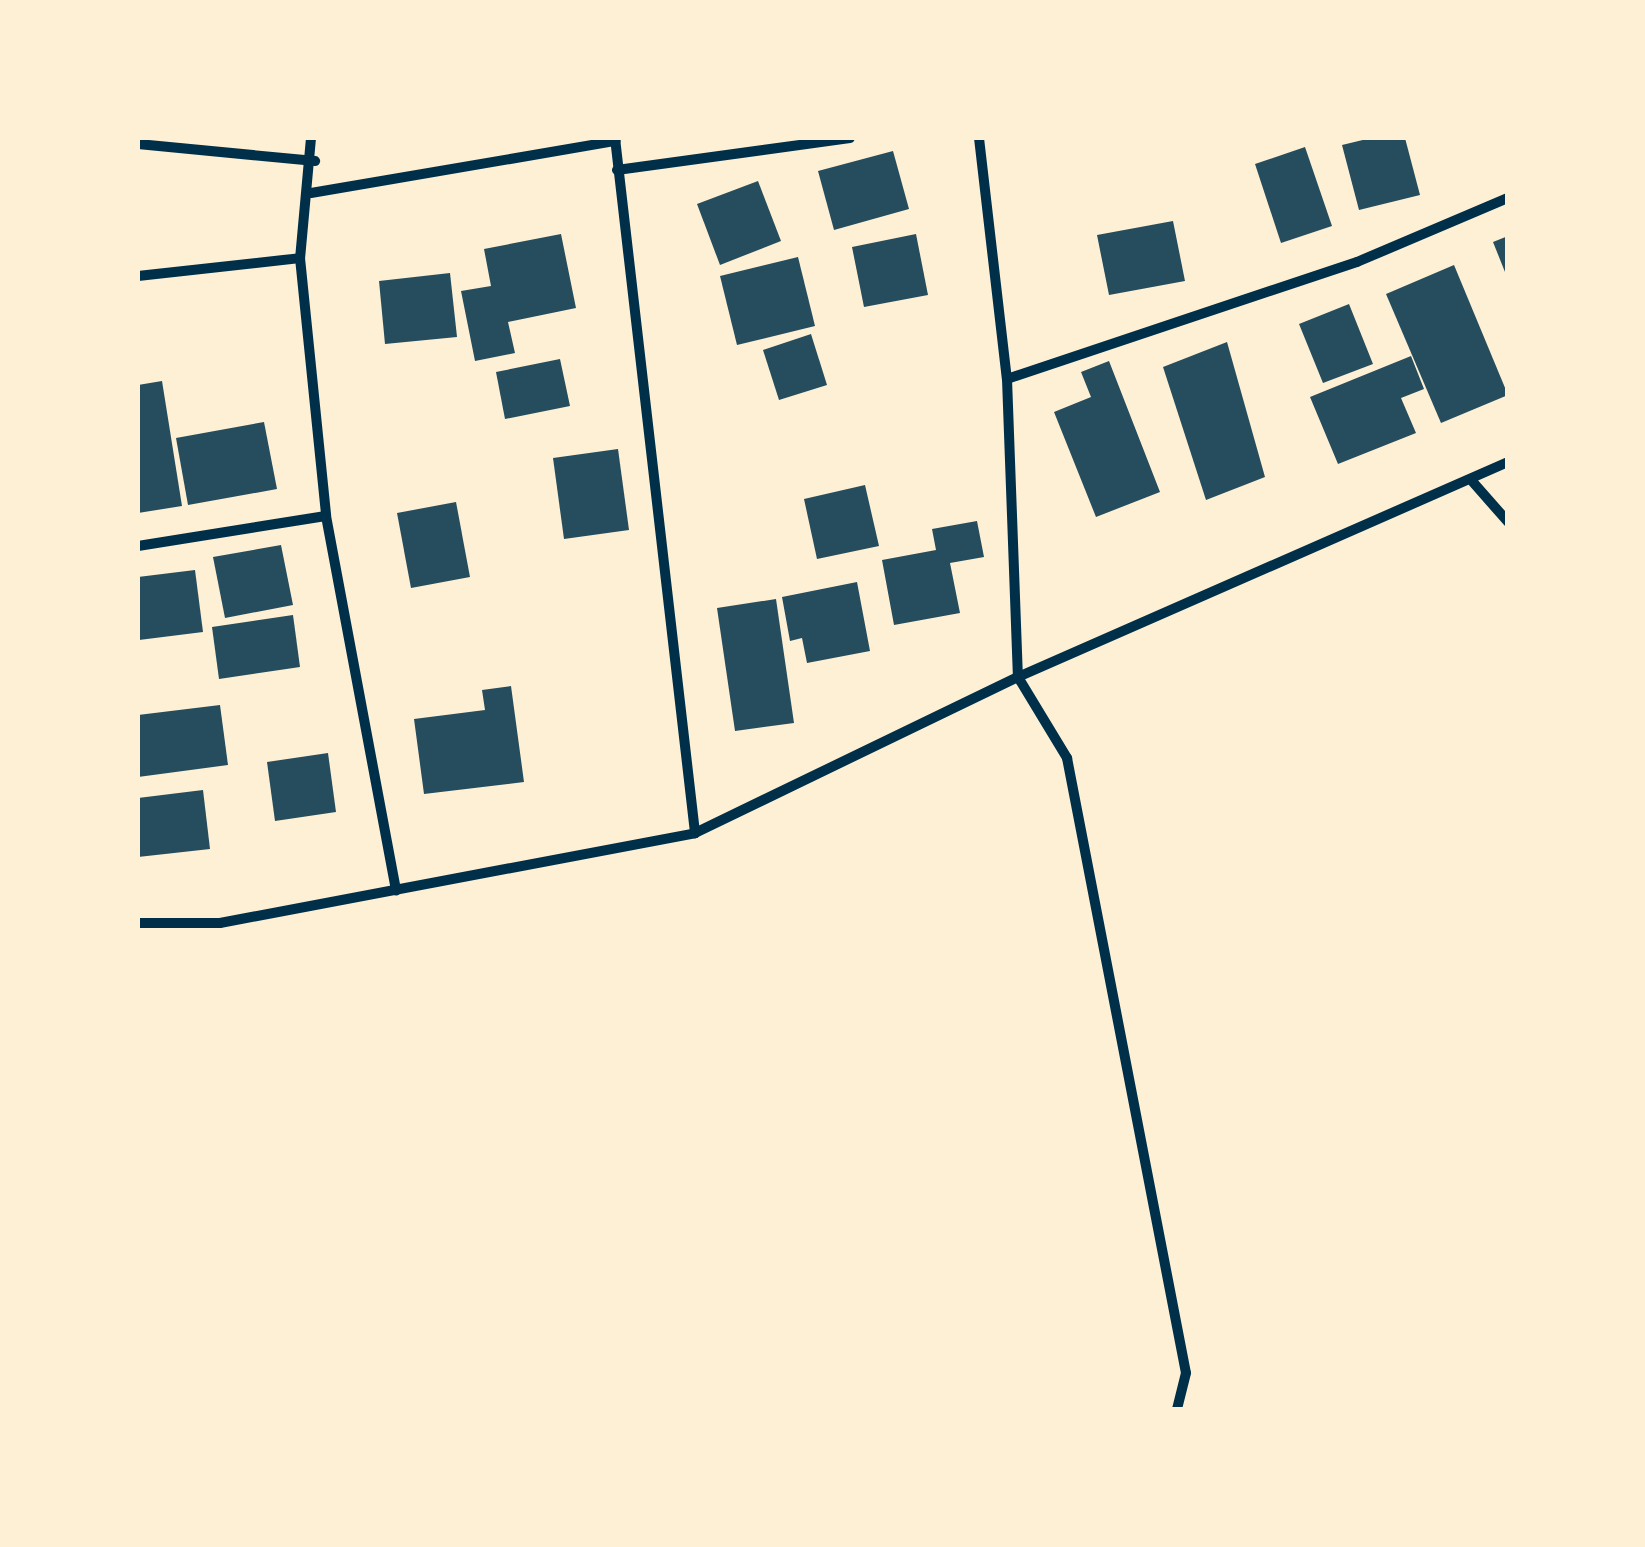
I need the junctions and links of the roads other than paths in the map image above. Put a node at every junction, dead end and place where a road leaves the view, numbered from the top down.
1 (311, 138) edge
2 (850, 138) edge
3 (978, 138) edge
4 (616, 139) edge
5 (138, 144) edge
6 (314, 161) junction
7 (617, 170) junction
8 (311, 193) junction
9 (1508, 198) edge
10 (300, 258) junction
11 (138, 276) edge
12 (1006, 379) junction
13 (1508, 462) edge
14 (1472, 481) junction
15 (326, 516) junction
16 (1508, 522) edge
17 (138, 546) edge
18 (1018, 678) junction
19 (695, 832) junction
20 (396, 891) junction
21 (138, 924) edge
22 (1177, 1410) edge

1 - 6 street
2 - 7 street
3 - 12 street
4 - 7 street
4 - 8 street
5 - 6 street
6 - 8 street
7 - 19 street
8 - 10 street
9 - 12 street
10 - 11 street
10 - 15 street
12 - 18 street
13 - 14 street
14 - 16 street
14 - 18 street
15 - 17 street
15 - 20 street
18 - 19 street
18 - 22 street
19 - 20 street
20 - 21 street

